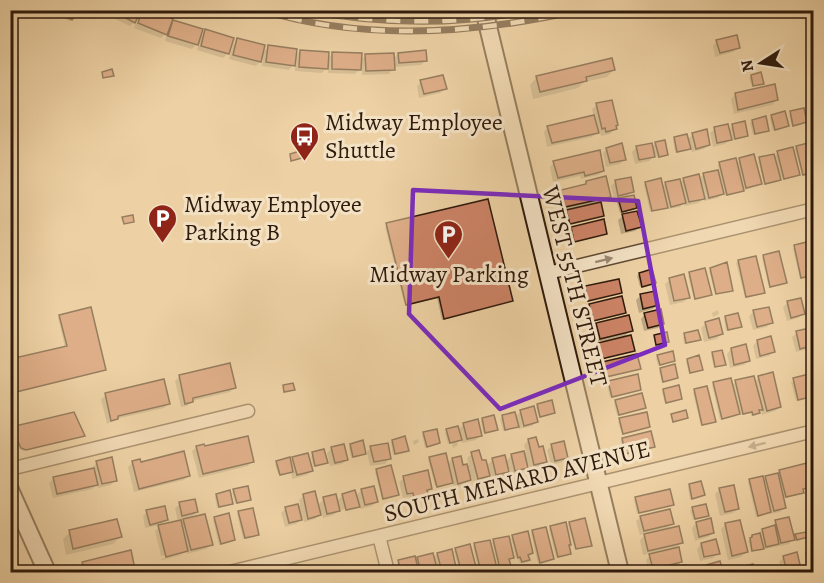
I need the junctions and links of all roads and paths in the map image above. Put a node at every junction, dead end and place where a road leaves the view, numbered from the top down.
1 (484, 10) edge
2 (813, 209) edge
3 (548, 273) junction
4 (248, 411) dead end
5 (813, 431) edge
6 (10, 469) edge
7 (598, 483) junction
8 (10, 490) edge
9 (379, 536) junction
10 (47, 573) edge
11 (230, 573) edge
12 (388, 573) edge
13 (620, 573) edge

1 - 3 main road, WEST 55TH STREET
3 -> 2 street
3 - 7 main road, WEST 55TH STREET
4 - 6 street
5 -> 7 street, SOUTH MENARD AVENUE
7 - 9 street, SOUTH MENARD AVENUE
7 - 13 main road, WEST 55TH STREET
8 - 10 main road
9 - 11 street, SOUTH MENARD AVENUE
9 - 12 street

